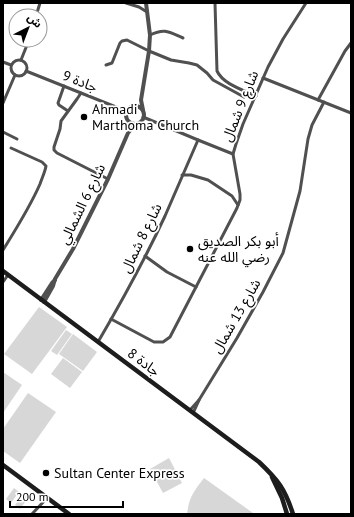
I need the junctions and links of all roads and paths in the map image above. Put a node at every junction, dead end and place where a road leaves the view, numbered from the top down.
1 (126, 3) edge
2 (146, 3) edge
3 (215, 3) edge
4 (306, 3) edge
5 (147, 12) junction
6 (150, 35) junction
7 (183, 38) dead end
8 (351, 43) edge
9 (26, 48) edge
10 (149, 51) junction
11 (21, 60) junction
12 (3, 62) edge
13 (11, 65) junction
14 (106, 65) dead end
15 (26, 71) junction
16 (16, 75) junction
17 (263, 78) junction
18 (64, 86) junction
19 (143, 92) junction
20 (81, 93) junction
21 (256, 96) junction
22 (244, 97) dead end
23 (318, 100) junction
24 (324, 102) junction
25 (3, 103) edge
26 (134, 106) junction
27 (143, 110) junction
28 (68, 111) junction
29 (126, 111) junction
30 (351, 113) edge
31 (143, 117) junction
32 (127, 120) junction
33 (135, 124) junction
34 (3, 132) edge
35 (126, 136) junction
36 (18, 139) dead end
37 (198, 140) junction
38 (11, 148) dead end
39 (234, 154) junction
40 (182, 175) junction
41 (108, 179) junction
42 (238, 205) junction
43 (3, 250) edge
44 (145, 256) junction
45 (3, 271) edge
46 (8, 275) junction
47 (3, 282) edge
48 (196, 287) junction
49 (43, 301) junction
50 (111, 320) junction
51 (98, 342) junction
52 (192, 411) junction
53 (3, 465) edge
54 (270, 472) junction
55 (47, 498) junction
56 (32, 514) edge
57 (69, 514) edge
58 (287, 514) edge
59 (293, 514) edge

1 - 5 street
2 - 5 street
3 - 21 street
4 - 17 street, شارع 9 شمال
5 - 6 street
6 - 7 street
6 - 10 street
8 - 23 street
9 - 11 street
10 - 14 street
10 - 19 street
10 - 22 street
11 - 13 street
11 - 15 street
12 - 13 street
13 - 16 street
15 - 16 street
15 - 18 street, جادة 9
16 - 25 street
17 - 21 street, شارع 9 شمال
17 - 23 street
18 - 20 street, جادة 9
18 - 28 street
19 - 26 street
19 - 27 street
20 - 28 street
20 - 29 street, جادة 9
21 - 39 street, شارع 9 شمال
23 - 24 street
24 - 30 street
24 - 52 street, شارع 13 شمال
26 - 27 street
26 - 29 street
27 - 31 street
28 - 41 street
29 - 32 street
31 - 33 street
31 - 37 street
32 - 33 street
32 - 35 street, شارع 6 الشمالي
33 - 35 street, شارع 6 الشمالي
34 - 36 street
35 - 41 street, شارع 6 الشمالي
37 - 39 street
37 - 40 street, شارع 8 شمال
38 - 43 street
39 - 42 street, شارع 9 شمال
40 - 42 street
40 - 44 street, شارع 8 شمال
41 - 49 street, شارع 6 الشمالي
42 - 48 street, شارع 9 شمال
44 - 48 street
44 - 50 street, شارع 8 شمال
45 - 46 main road, جادة 8
46 - 47 street
46 - 49 main road, جادة 8
48 - 50 street, شارع 9 شمال
49 - 51 main road, جادة 8
50 - 51 street, شارع 8 شمال
51 - 52 main road, جادة 8
52 - 54 main road, جادة 8
53 - 55 main road
54 - 58 main road, جادة 8
54 - 59 main road, جادة 8
55 - 56 street
55 - 57 main road

